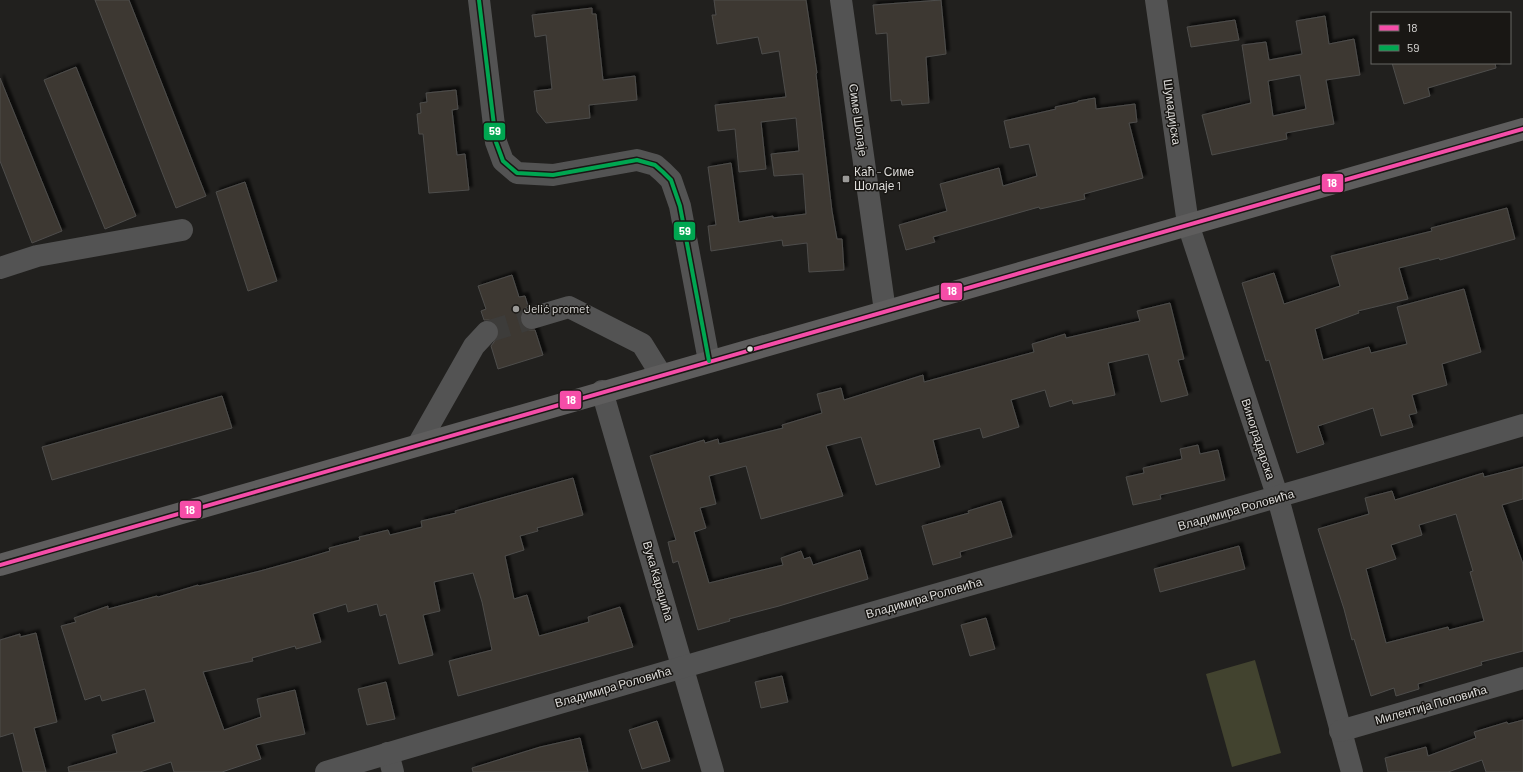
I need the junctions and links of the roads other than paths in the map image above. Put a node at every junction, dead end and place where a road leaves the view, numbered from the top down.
1 (479, 0) edge
2 (841, 0) edge
3 (1156, 0) edge
4 (1523, 129) edge
5 (1188, 224) junction
6 (182, 230) dead end
7 (0, 267) edge
8 (885, 311) junction
9 (532, 318) tunnel mouth
10 (487, 332) tunnel mouth
11 (709, 361) junction
12 (660, 373) junction
13 (602, 391) junction
14 (1523, 425) edge
15 (418, 443) junction
16 (1278, 498) junction
17 (0, 565) edge
18 (683, 667) junction
19 (1523, 678) edge
20 (1340, 731) junction
21 (391, 763) edge
22 (326, 772) edge
23 (714, 772) edge
24 (1352, 772) edge

1 - 11 street
2 - 8 street, Симе Шолаје
3 - 5 street, Шумадијска
4 - 5 main road
5 - 8 main road
5 - 16 street, Виноградарска
6 - 7 street
8 - 11 main road
9 - 12 street
10 - 15 street
11 - 12 main road
12 - 13 main road
13 - 15 main road
13 - 18 street, Вука Караџића
14 - 16 street, Владимира Роловића
15 - 17 main road
16 - 18 street, Владимира Роловића
16 - 20 street, Виноградарска
18 - 21 street, Владимира Роловића
18 - 23 street, Вука Караџића
19 - 20 street, Милентија Поповића
20 - 24 street, Виноградарска
21 - 22 street, Владимира Роловића

